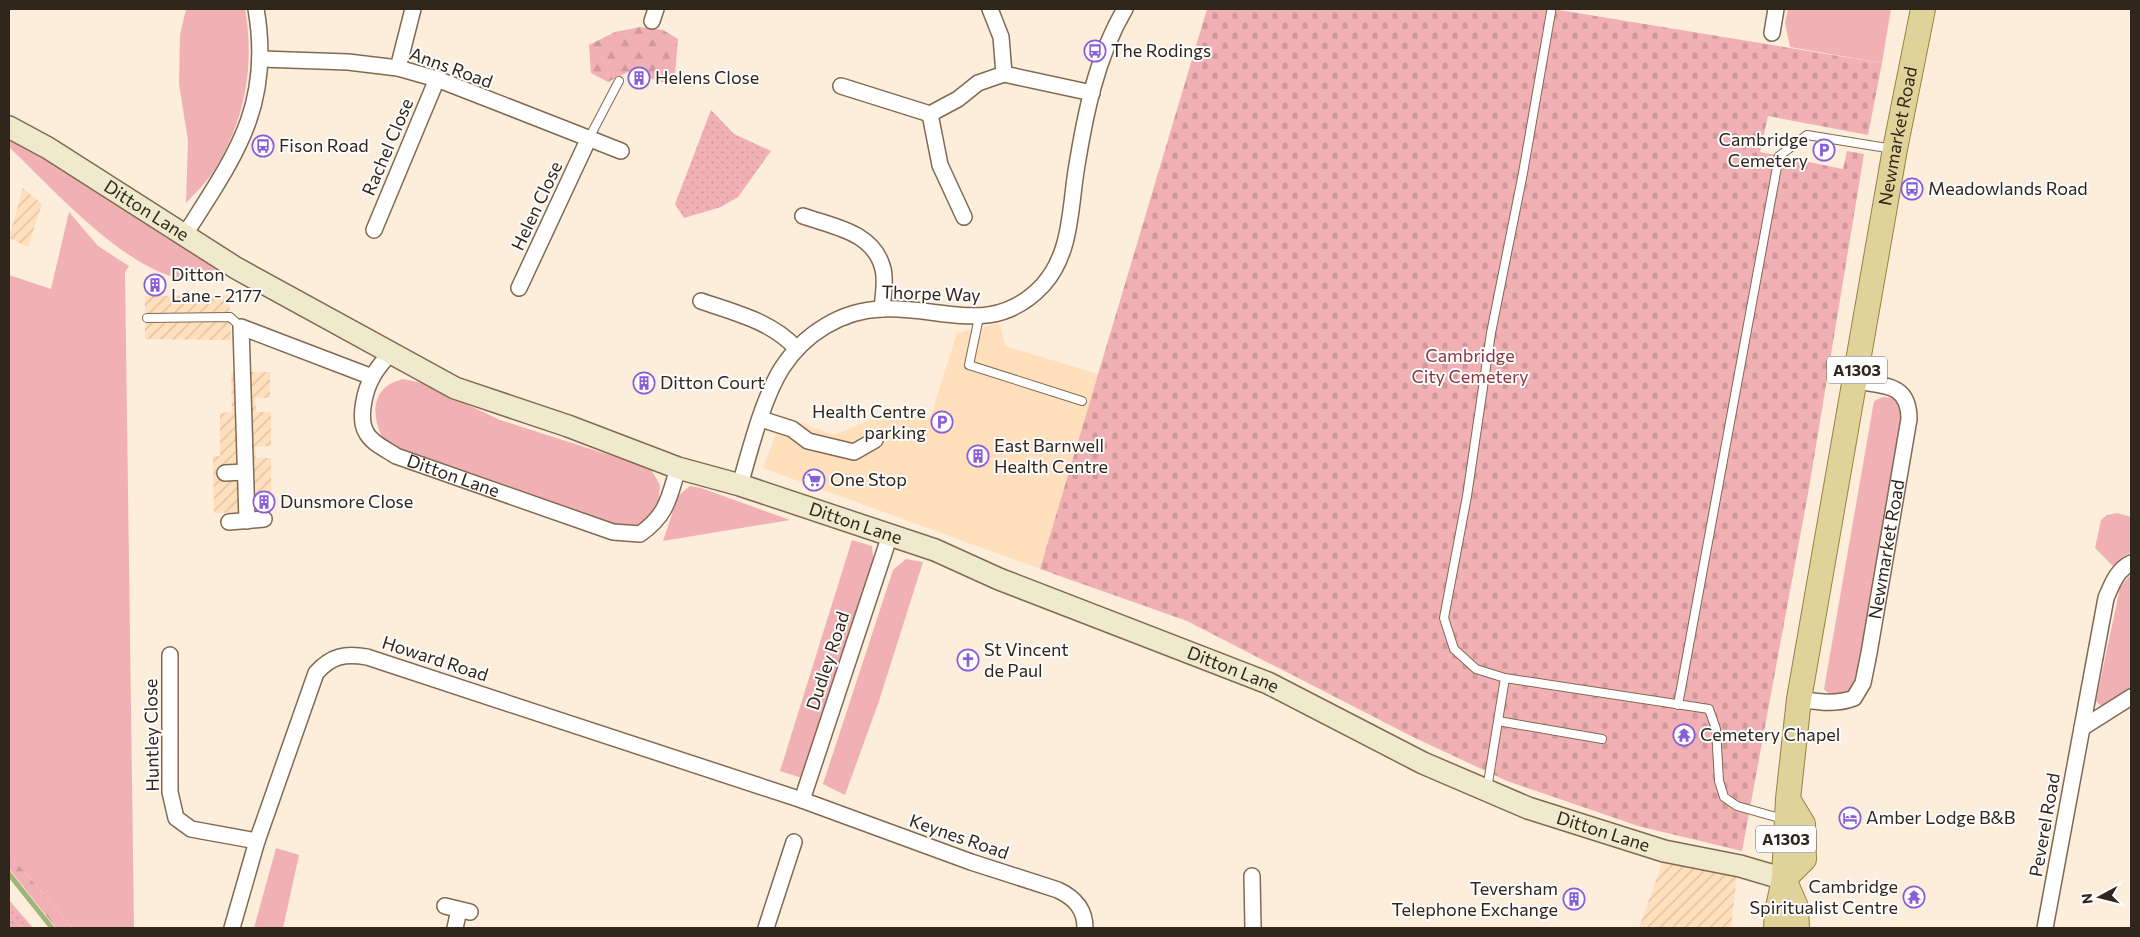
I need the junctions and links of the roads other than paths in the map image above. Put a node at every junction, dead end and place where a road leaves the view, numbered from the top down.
1 (256, 9) edge
2 (413, 9) edge
3 (990, 9) edge
4 (1125, 9) edge
5 (1776, 9) edge
6 (1923, 9) edge
7 (1551, 12) dead end
8 (1772, 33) dead end
9 (261, 59) junction
10 (398, 68) junction
11 (1004, 74) junction
12 (437, 78) junction
13 (620, 81) dead end
14 (841, 86) dead end
15 (1092, 93) junction
16 (930, 114) junction
17 (9, 127) edge
18 (588, 140) junction
19 (1895, 149) junction
20 (620, 151) dead end
21 (803, 216) dead end
22 (964, 217) dead end
23 (374, 230) dead end
24 (184, 236) junction
25 (519, 288) dead end
26 (701, 301) dead end
27 (882, 308) junction
28 (979, 317) junction
29 (147, 318) dead end
30 (241, 327) junction
31 (796, 348) junction
32 (390, 354) junction
33 (372, 376) junction
34 (1856, 381) junction
35 (1082, 401) dead end
36 (761, 420) junction
37 (875, 440) dead end
38 (678, 468) junction
39 (244, 472) junction
40 (224, 473) dead end
41 (740, 485) junction
42 (264, 519) dead end
43 (247, 521) junction
44 (229, 522) dead end
45 (890, 534) junction
46 (2131, 563) edge
47 (170, 655) dead end
48 (1505, 678) junction
49 (2131, 697) edge
50 (1799, 699) junction
51 (1678, 705) junction
52 (1498, 722) junction
53 (2082, 728) junction
54 (1602, 739) dead end
55 (1487, 790) junction
56 (802, 800) junction
57 (1787, 810) junction
58 (257, 841) junction
59 (794, 842) dead end
60 (1252, 876) dead end
61 (1784, 879) junction
62 (458, 909) dead end
63 (232, 928) edge
64 (455, 928) edge
65 (766, 928) edge
66 (1085, 928) edge
67 (1253, 928) edge
68 (1776, 928) edge
69 (1797, 928) edge
70 (2045, 928) edge

1 - 9 street
2 - 10 street
3 - 11 street
4 - 15 street, Thorpe Way
5 - 8 street
6 - 19 main road, Newmarket Road / A1303
7 - 48 lane
9 - 10 street, Anns Road
9 - 24 street
10 - 12 street, Anns Road
11 - 15 street
11 - 16 street
12 - 18 street, Anns Road
12 - 23 street, Rachel Close
13 - 18 lane
14 - 16 street
15 - 28 street, Thorpe Way
16 - 22 street
17 - 24 main road, Ditton Lane
18 - 20 street, Anns Road
18 - 25 street, Helen Close
19 - 34 main road, Newmarket Road / A1303
19 - 51 lane
21 - 27 street
24 - 32 main road, Ditton Lane
26 - 31 street
27 - 28 street, Thorpe Way
27 - 31 street, Thorpe Way
28 - 35 lane
29 - 30 lane
30 - 33 street
30 - 39 street
31 - 36 street, Thorpe Way
32 - 33 street, Ditton Lane
32 - 38 main road, Ditton Lane
33 - 38 street, Ditton Lane
34 - 50 main road, Newmarket Road / A1303
34 - 50 street, Newmarket Road
36 - 37 street
36 - 41 street, Thorpe Way
38 - 41 main road, Ditton Lane
39 - 40 street
39 - 43 street
41 - 45 main road, Ditton Lane
42 - 43 street
43 - 44 street
45 - 55 main road, Ditton Lane
45 - 56 street, Dudley Road
46 - 53 street, Peverel Road
47 - 58 street, Huntley Close
48 - 51 lane
48 - 52 lane
49 - 53 street
50 - 57 main road, Newmarket Road / A1303
51 - 57 lane
52 - 54 lane
52 - 55 lane
53 - 70 street, Peverel Road
55 - 61 main road, Ditton Lane
56 - 58 street, Howard Road
56 - 66 street, Keynes Road
57 - 61 main road
58 - 63 street, Howard Road
59 - 65 street
60 - 67 street
61 - 68 main road
61 - 69 main road
62 - 64 street

